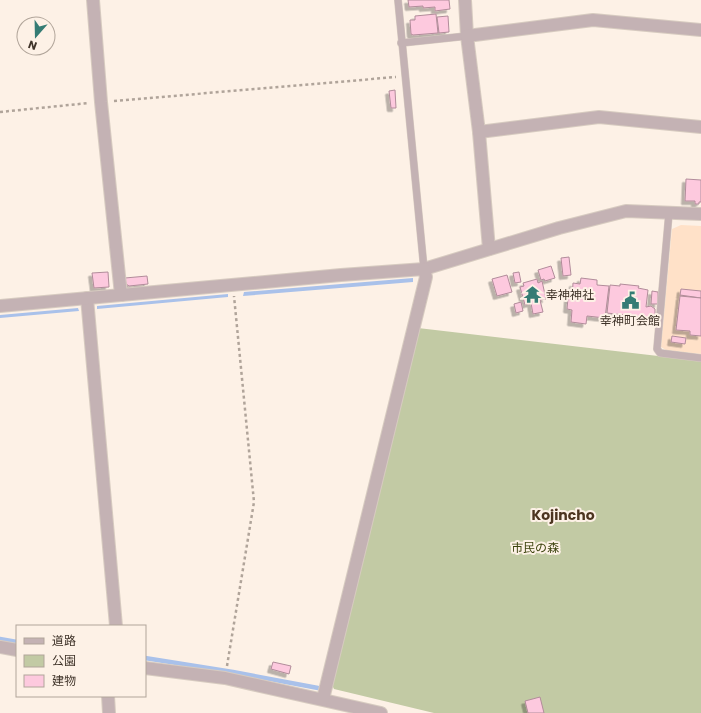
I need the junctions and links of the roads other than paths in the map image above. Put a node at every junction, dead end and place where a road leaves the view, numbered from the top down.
1 (93, 0) edge
2 (398, 0) edge
3 (465, 0) edge
4 (701, 30) edge
5 (467, 36) junction
6 (401, 43) junction
7 (701, 127) edge
8 (479, 132) junction
9 (669, 213) junction
10 (701, 214) edge
11 (489, 249) junction
12 (424, 269) junction
13 (121, 295) junction
14 (87, 298) junction
15 (0, 306) edge
16 (701, 358) edge
17 (116, 625) edge
18 (0, 647) edge
19 (16, 650) edge
20 (146, 668) edge
21 (108, 697) edge
22 (323, 699) junction
23 (109, 713) edge
24 (381, 713) edge

1 - 13 street
2 - 6 lane
3 - 5 street
4 - 5 street
5 - 6 lane
5 - 8 street
6 - 12 lane
7 - 8 street
8 - 11 street
9 - 10 street
9 - 11 street
9 - 16 lane
11 - 12 street
12 - 13 street
12 - 22 street
13 - 14 street
14 - 15 street
14 - 17 street
18 - 19 street
20 - 22 street
21 - 23 street
22 - 24 street

